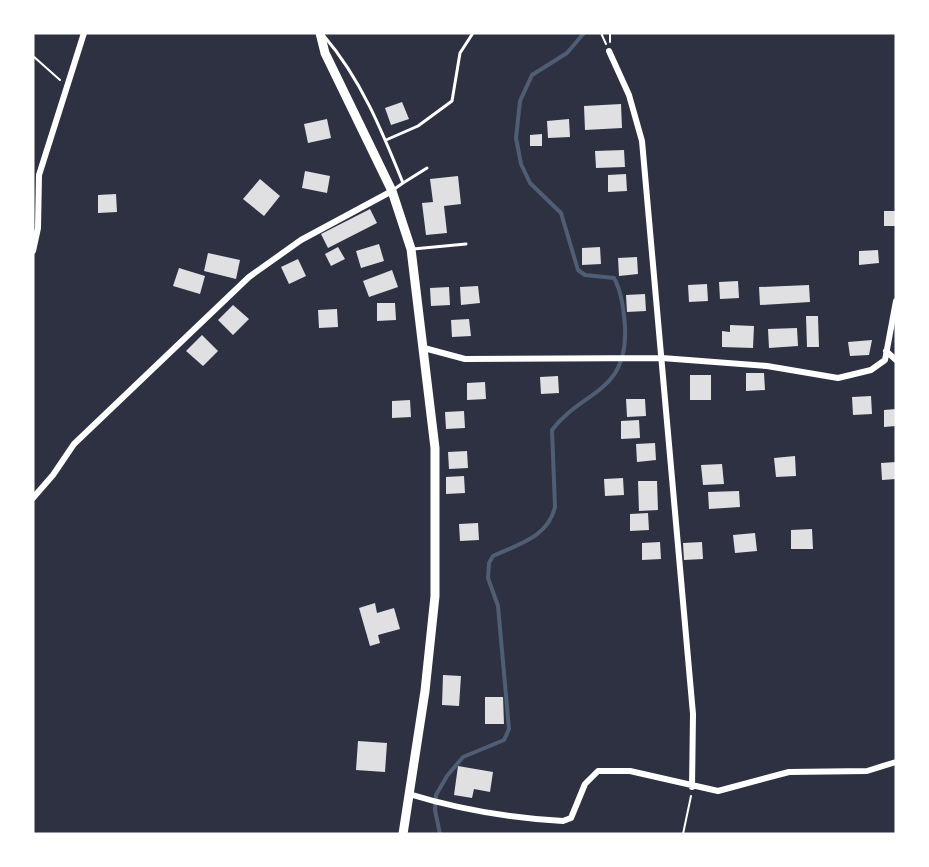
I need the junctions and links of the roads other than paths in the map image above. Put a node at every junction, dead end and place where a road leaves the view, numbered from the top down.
1 (84, 33) edge
2 (321, 33) edge
3 (473, 33) edge
4 (609, 51) dead end
5 (386, 140) junction
6 (427, 168) dead end
7 (403, 183) junction
8 (392, 191) junction
9 (466, 244) dead end
10 (411, 249) junction
11 (33, 251) edge
12 (896, 301) edge
13 (888, 334) junction
14 (896, 335) edge
15 (424, 348) junction
16 (886, 351) junction
17 (662, 358) junction
18 (896, 360) edge
19 (33, 498) edge
20 (896, 762) edge
21 (692, 787) junction
22 (409, 794) junction
23 (403, 834) edge

1 - 11 street
2 - 5 lane
2 - 8 main road
3 - 5 lane
4 - 17 street
5 - 7 lane
6 - 7 lane
7 - 8 lane
8 - 10 main road
8 - 19 street
9 - 10 lane
10 - 15 main road
12 - 13 street
13 - 14 street
13 - 16 street
15 - 17 street
15 - 22 main road
16 - 17 street
16 - 18 street
17 - 21 street
20 - 21 street
21 - 22 street
22 - 23 main road

